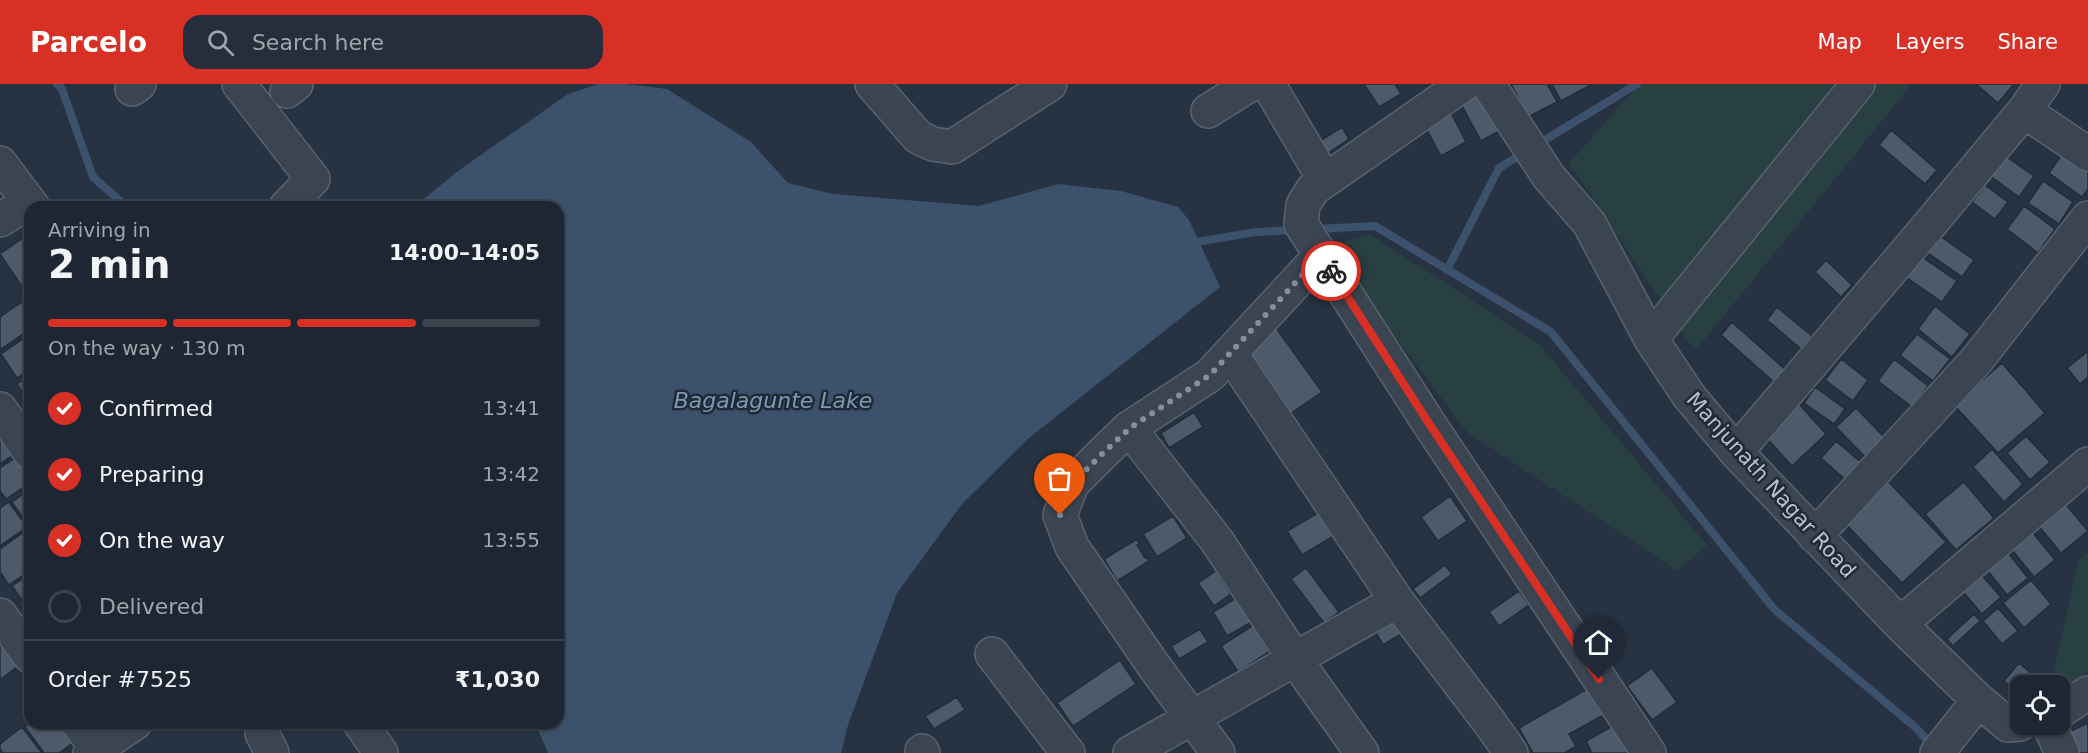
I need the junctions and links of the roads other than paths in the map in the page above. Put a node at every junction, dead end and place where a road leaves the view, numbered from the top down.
1 (239, 84) edge
2 (872, 84) edge
3 (1251, 84) edge
4 (1268, 84) edge
5 (1464, 84) edge
6 (1488, 84) edge
7 (1858, 84) edge
8 (2043, 84) edge
9 (1029, 89) edge
10 (1208, 111) dead end
11 (2024, 111) junction
12 (2088, 154) edge
13 (0, 163) edge
14 (1325, 180) junction
15 (29, 201) edge
16 (292, 201) edge
17 (24, 208) edge
18 (2088, 218) edge
19 (0, 220) edge
20 (1321, 255) junction
21 (1651, 339) junction
22 (1230, 353) junction
23 (1, 413) edge
24 (1130, 428) junction
25 (24, 444) edge
26 (1736, 452) junction
27 (2088, 464) edge
28 (1815, 536) junction
29 (1397, 602) junction
30 (0, 615) edge
31 (1899, 624) junction
32 (24, 648) edge
33 (992, 654) dead end
34 (1295, 659) junction
35 (2088, 693) edge
36 (1974, 704) junction
37 (2070, 705) edge
38 (1194, 717) junction
39 (2010, 724) edge
40 (119, 729) edge
41 (364, 729) edge
42 (2054, 735) edge
43 (88, 741) edge
44 (381, 753) edge
45 (1068, 753) edge
46 (1131, 753) edge
47 (1218, 753) edge
48 (1362, 753) edge
49 (1511, 753) edge
50 (1649, 753) edge
51 (1937, 753) edge
52 (2062, 753) edge

1 - 16 street
2 - 9 street
3 - 10 street
4 - 14 street
5 - 14 street
6 - 21 street, Manjunath Nagar Road
7 - 21 street
8 - 11 street
11 - 12 street
11 - 26 street
13 - 15 street
14 - 20 street
17 - 19 street
18 - 28 street
20 - 22 street
20 - 50 street
21 - 26 street, Manjunath Nagar Road
22 - 24 street
22 - 29 street
23 - 25 street
24 - 34 street
24 - 38 street
26 - 28 street, Manjunath Nagar Road
27 - 31 street
28 - 31 street, Manjunath Nagar Road
29 - 34 street
29 - 49 street
30 - 32 street
31 - 36 street, Manjunath Nagar Road
33 - 45 street
34 - 38 street
34 - 48 street
35 - 37 street
36 - 39 street, Manjunath Nagar Road
36 - 51 street
38 - 46 street
38 - 47 street
40 - 43 street
41 - 44 street
42 - 52 street

